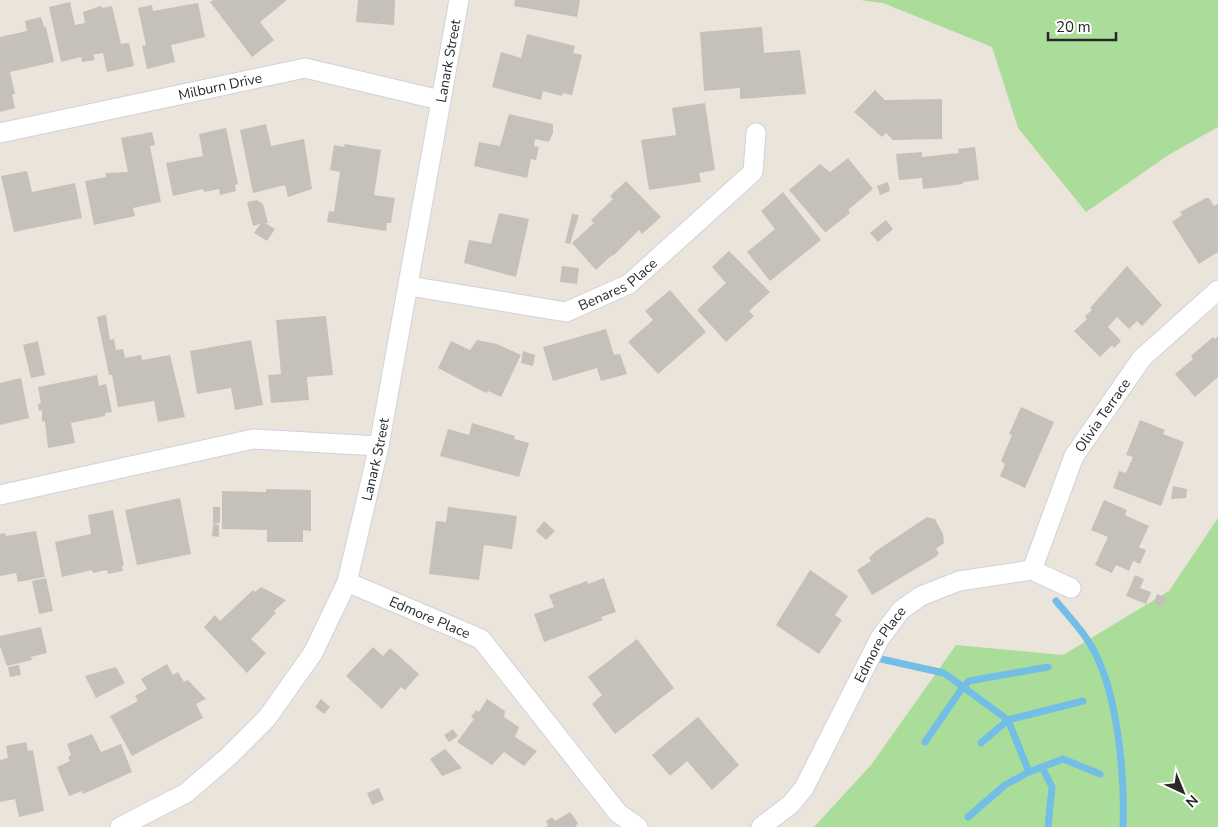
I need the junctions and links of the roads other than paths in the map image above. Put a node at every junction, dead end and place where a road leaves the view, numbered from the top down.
1 (459, 0) edge
2 (440, 100) junction
3 (0, 133) edge
4 (756, 133) dead end
5 (409, 286) junction
6 (1218, 290) edge
7 (379, 446) junction
8 (0, 495) edge
9 (1032, 570) junction
10 (347, 582) junction
11 (1072, 588) dead end
12 (120, 827) edge
13 (638, 827) edge
14 (761, 827) edge

1 - 2 street, Lanark Street
2 - 3 street, Milburn Drive
2 - 5 street, Lanark Street
4 - 5 street, Benares Place
5 - 7 street, Lanark Street
6 - 9 street, Olivia Terrace
7 - 8 street
7 - 10 street, Lanark Street
9 - 11 street
9 - 14 street, Edmore Place
10 - 12 street, Lanark Street
10 - 13 street, Edmore Place

